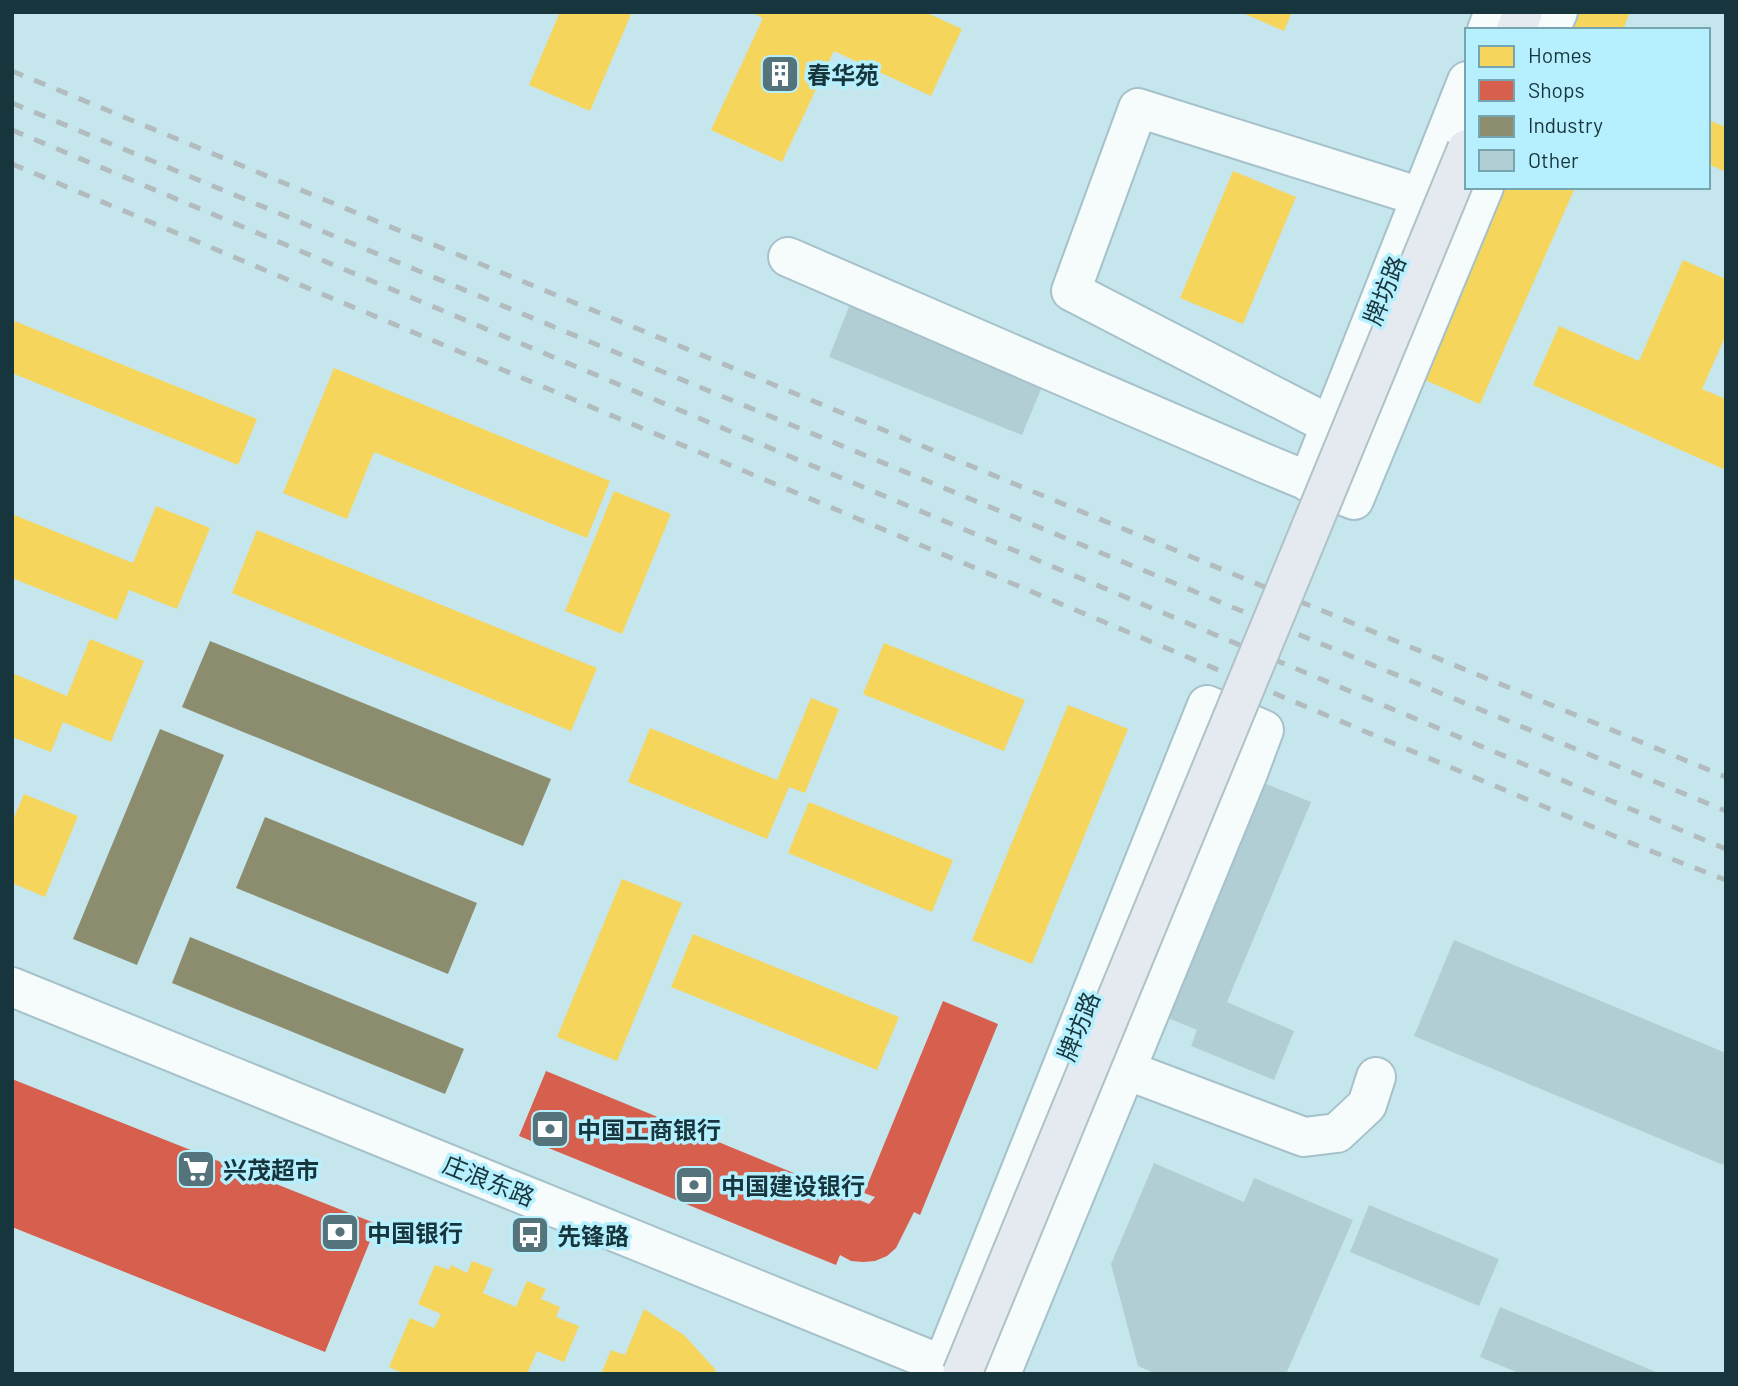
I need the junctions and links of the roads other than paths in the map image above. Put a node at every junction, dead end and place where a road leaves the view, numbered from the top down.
1 (1558, 12) edge
2 (1551, 28) edge
3 (1465, 86) edge
4 (1465, 152) edge
5 (1465, 152) edge
6 (1483, 189) edge
7 (1421, 197) junction
8 (788, 257) dead end
9 (1330, 425) junction
10 (1317, 485) junction
11 (1236, 707) junction
12 (12, 987) edge
13 (1126, 1070) junction
14 (1376, 1077) dead end
15 (954, 1371) edge
16 (1001, 1374) edge

1 - 2 street
3 - 7 street, 牌坊路
4 - 10 street
5 - 11 main road, 牌坊路, bridge
6 - 10 street
7 - 9 street, 牌坊路
7 - 9 street
8 - 10 street
9 - 10 street, 牌坊路
11 - 13 street
11 - 15 main road, 牌坊路, bridge
12 - 15 street, 庄浪东路
13 - 14 street
13 - 16 street

